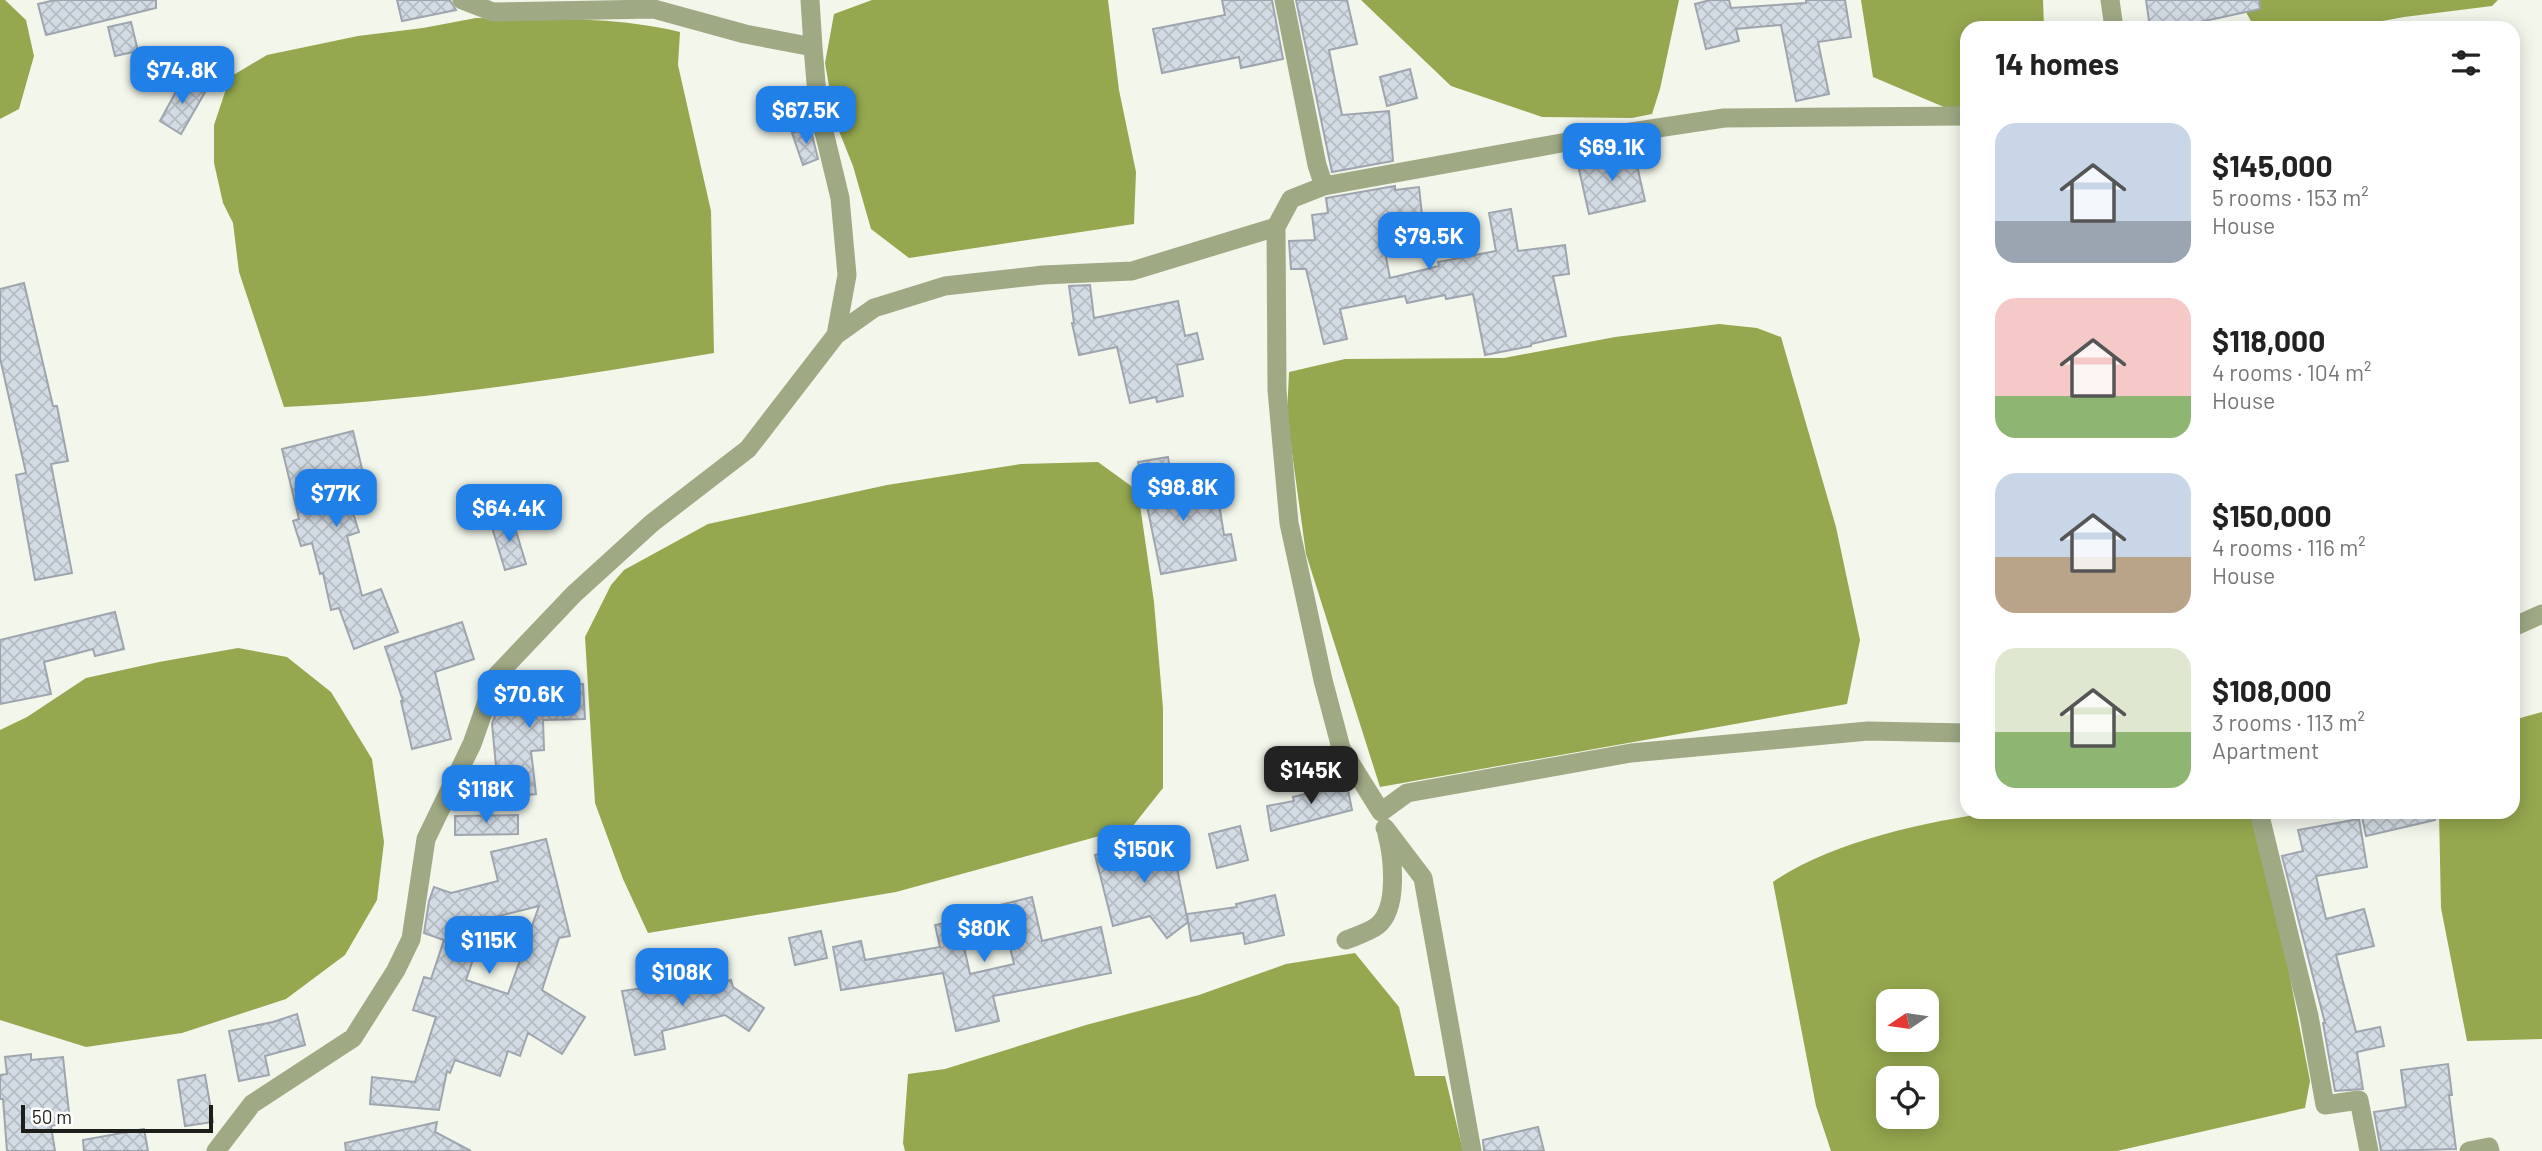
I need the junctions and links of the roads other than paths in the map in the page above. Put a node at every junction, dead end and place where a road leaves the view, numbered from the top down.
1 (462, 0) edge
2 (810, 0) edge
3 (1284, 0) edge
4 (2110, 0) edge
5 (2114, 21) edge
6 (813, 47) junction
7 (1960, 116) edge
8 (1324, 186) junction
9 (1276, 227) junction
10 (836, 335) junction
11 (2542, 614) edge
12 (2520, 625) edge
13 (1960, 733) edge
14 (2261, 819) edge
15 (1383, 820) junction
16 (1346, 940) dead end
17 (216, 1151) edge
18 (1472, 1151) edge
19 (2369, 1151) edge
20 (2469, 1151) edge
21 (2490, 1151) edge

1 - 6 street
2 - 6 street
3 - 8 street
4 - 5 street
6 - 10 street
7 - 8 street
8 - 9 street
9 - 10 street
9 - 15 street
10 - 17 street
11 - 12 street
13 - 15 street
14 - 19 street
15 - 16 street
15 - 18 street
20 - 21 street

